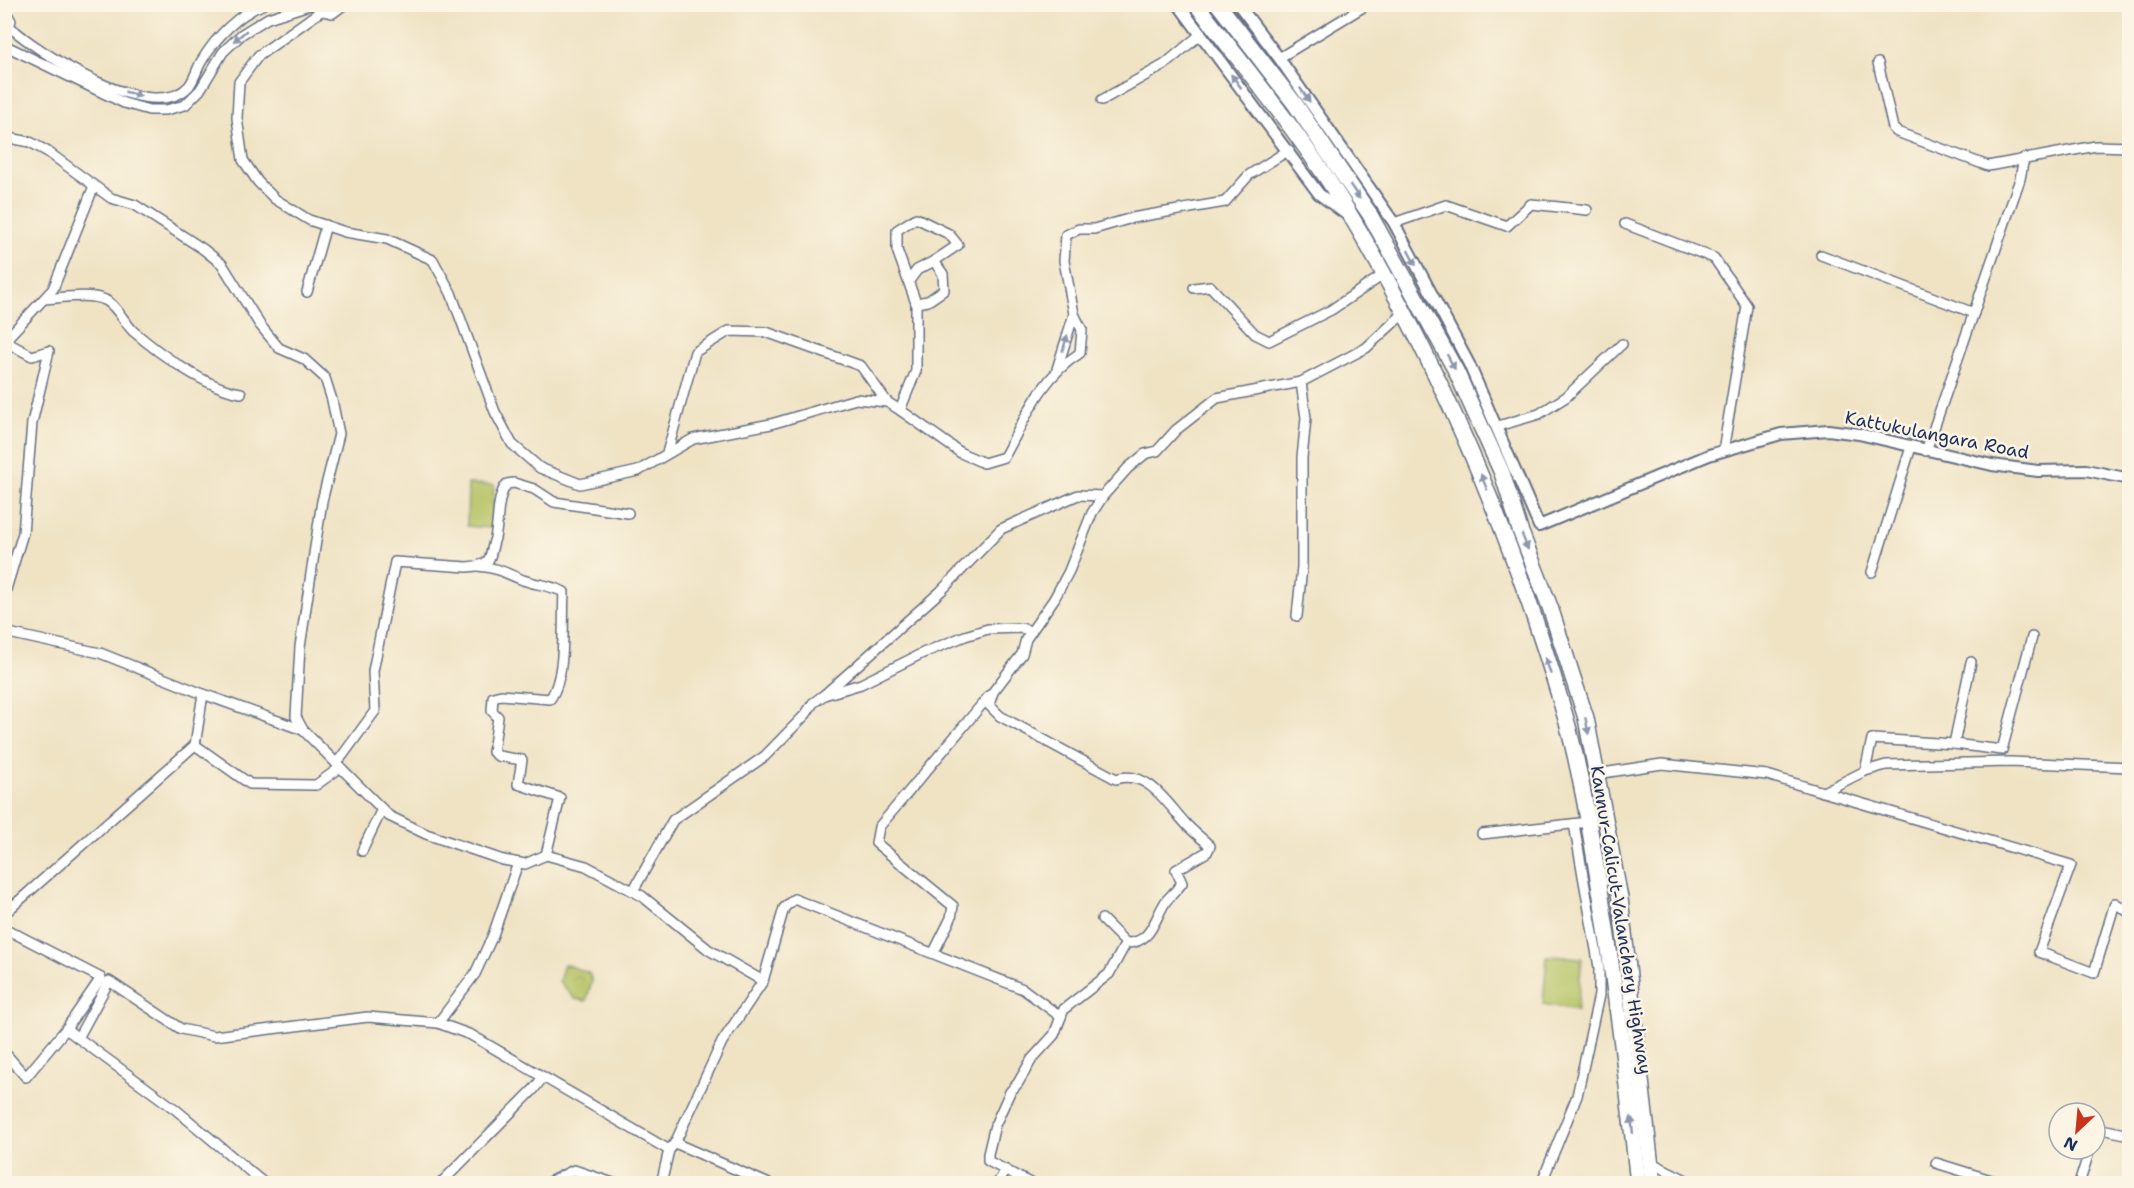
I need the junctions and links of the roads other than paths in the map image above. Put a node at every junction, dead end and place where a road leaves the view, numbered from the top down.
1 (264, 4) edge
2 (312, 4) edge
3 (345, 4) edge
4 (1178, 4) edge
5 (1196, 4) edge
6 (1218, 4) edge
7 (1238, 4) edge
8 (1368, 4) edge
9 (4, 8) edge
10 (321, 11) junction
11 (7, 29) edge
12 (1201, 34) junction
13 (4, 45) edge
14 (1279, 58) junction
15 (1878, 63) dead end
16 (1102, 100) dead end
17 (4, 137) edge
18 (2130, 147) edge
19 (1289, 150) junction
20 (2024, 158) junction
21 (94, 186) junction
22 (1587, 210) dead end
23 (1354, 221) junction
24 (1394, 224) junction
25 (1625, 224) dead end
26 (326, 225) junction
27 (1821, 255) dead end
28 (933, 261) junction
29 (1383, 275) junction
30 (909, 280) junction
31 (1194, 288) dead end
32 (307, 292) dead end
33 (44, 299) junction
34 (916, 303) junction
35 (1404, 313) junction
36 (1974, 313) junction
37 (1074, 314) junction
38 (5, 344) edge
39 (1622, 344) dead end
40 (1056, 372) junction
41 (1301, 382) junction
42 (241, 393) dead end
43 (887, 402) junction
44 (900, 410) junction
45 (1498, 426) junction
46 (1911, 447) junction
47 (1723, 451) junction
48 (1926, 451) junction
49 (667, 453) junction
50 (2130, 479) edge
51 (1103, 496) junction
52 (628, 513) dead end
53 (478, 566) junction
54 (1872, 572) dead end
55 (4, 596) edge
56 (1297, 616) dead end
57 (1031, 631) junction
58 (4, 632) edge
59 (2032, 637) dead end
60 (1971, 662) dead end
61 (993, 692) junction
62 (203, 694) junction
63 (824, 695) junction
64 (303, 730) junction
65 (1954, 744) junction
66 (195, 745) junction
67 (339, 765) junction
68 (2130, 767) edge
69 (1865, 771) junction
70 (1596, 774) junction
71 (1823, 792) junction
72 (382, 809) junction
73 (1582, 823) junction
74 (1482, 834) dead end
75 (362, 851) dead end
76 (546, 855) junction
77 (518, 863) junction
78 (633, 891) junction
79 (6, 909) edge
80 (2130, 913) edge
81 (1102, 919) dead end
82 (4, 928) edge
83 (1126, 943) junction
84 (934, 952) junction
85 (763, 981) junction
86 (1061, 1017) junction
87 (438, 1023) junction
88 (66, 1029) junction
89 (78, 1038) junction
90 (4, 1052) edge
91 (543, 1077) junction
92 (2107, 1130) edge
93 (2130, 1135) edge
94 (672, 1147) junction
95 (2086, 1161) edge
96 (1650, 1162) junction
97 (1936, 1163) dead end
98 (1006, 1170) junction
99 (997, 1183) edge
100 (265, 1184) edge
101 (440, 1184) edge
102 (545, 1184) edge
103 (616, 1184) edge
104 (661, 1184) edge
105 (769, 1184) edge
106 (1032, 1184) edge
107 (1541, 1184) edge
108 (1638, 1184) edge
109 (1653, 1184) edge
110 (1694, 1184) edge
111 (2004, 1184) edge
112 (2079, 1184) edge

11 -> 1 street
2 - 10 street
2 -> 13 street
3 - 10 street
4 - 12 street
5 - 23 highway, Kannur-Calicut-Valanchery Highway
6 -> 70 highway, Kannur-Calicut-Valanchery Highway
7 - 14 street
8 - 14 street
9 - 11 street
10 - 26 street
12 - 16 street
19 -> 12 street
14 -> 24 street
15 - 20 street
17 - 21 street
18 - 20 street
19 - 23 street
19 - 37 street
20 - 36 street
21 - 33 street
21 - 64 street
22 - 24 street
23 - 29 highway, Kannur-Calicut-Valanchery Highway
24 -> 45 street
25 - 47 street
26 - 32 street
26 - 49 street
27 - 36 street
28 - 30 street
28 - 30 street
28 - 34 street
29 - 31 street
29 - 35 highway, Kannur-Calicut-Valanchery Highway
30 - 34 street
33 - 38 street
33 - 42 street
34 - 44 street
35 - 41 street
73 -> 35 highway, Kannur-Calicut-Valanchery Highway
36 - 48 street
40 -> 37 street
37 - 40 street
38 - 55 street
39 - 45 street
40 - 44 street
41 - 51 street
41 - 56 street
43 - 44 street
43 - 49 street
43 - 49 street
45 - 47 street, Kattukulangara Road
46 - 47 street, Kattukulangara Road
46 - 48 street, Kattukulangara Road
46 - 54 street
48 - 50 street, Kattukulangara Road
51 - 57 street
51 - 63 street
52 - 53 street
53 - 67 street
53 - 76 street
57 - 61 street
57 - 63 street
58 - 62 street
59 - 65 street
60 - 65 street
61 - 83 street
61 - 84 street
62 - 64 street
62 - 66 street
63 - 78 street
64 - 67 street
65 - 69 street
66 - 67 street
66 - 79 street
67 - 72 street
68 - 69 street
69 - 71 street
70 - 71 street
70 - 96 highway, Kannur-Calicut-Valanchery Highway
71 - 80 street
72 - 75 street
72 - 77 street
73 - 74 street
73 - 107 street
108 -> 73 highway, Kannur-Calicut-Valanchery Highway
76 - 77 street
76 - 78 street
77 - 87 street
78 - 85 street
81 - 83 street
82 - 88 street
83 - 86 street
84 - 85 street
84 - 86 street
85 - 94 street
86 - 98 street
87 - 89 street
87 - 91 street
88 - 89 street
88 - 90 street
89 - 100 street
91 - 94 street
91 - 101 street
92 - 93 street
94 - 104 street
94 - 105 street
95 - 112 street
96 - 109 highway, Kannur-Calicut-Valanchery Highway
96 - 110 street
97 - 111 street
98 - 99 street
98 - 106 street
102 - 103 street

